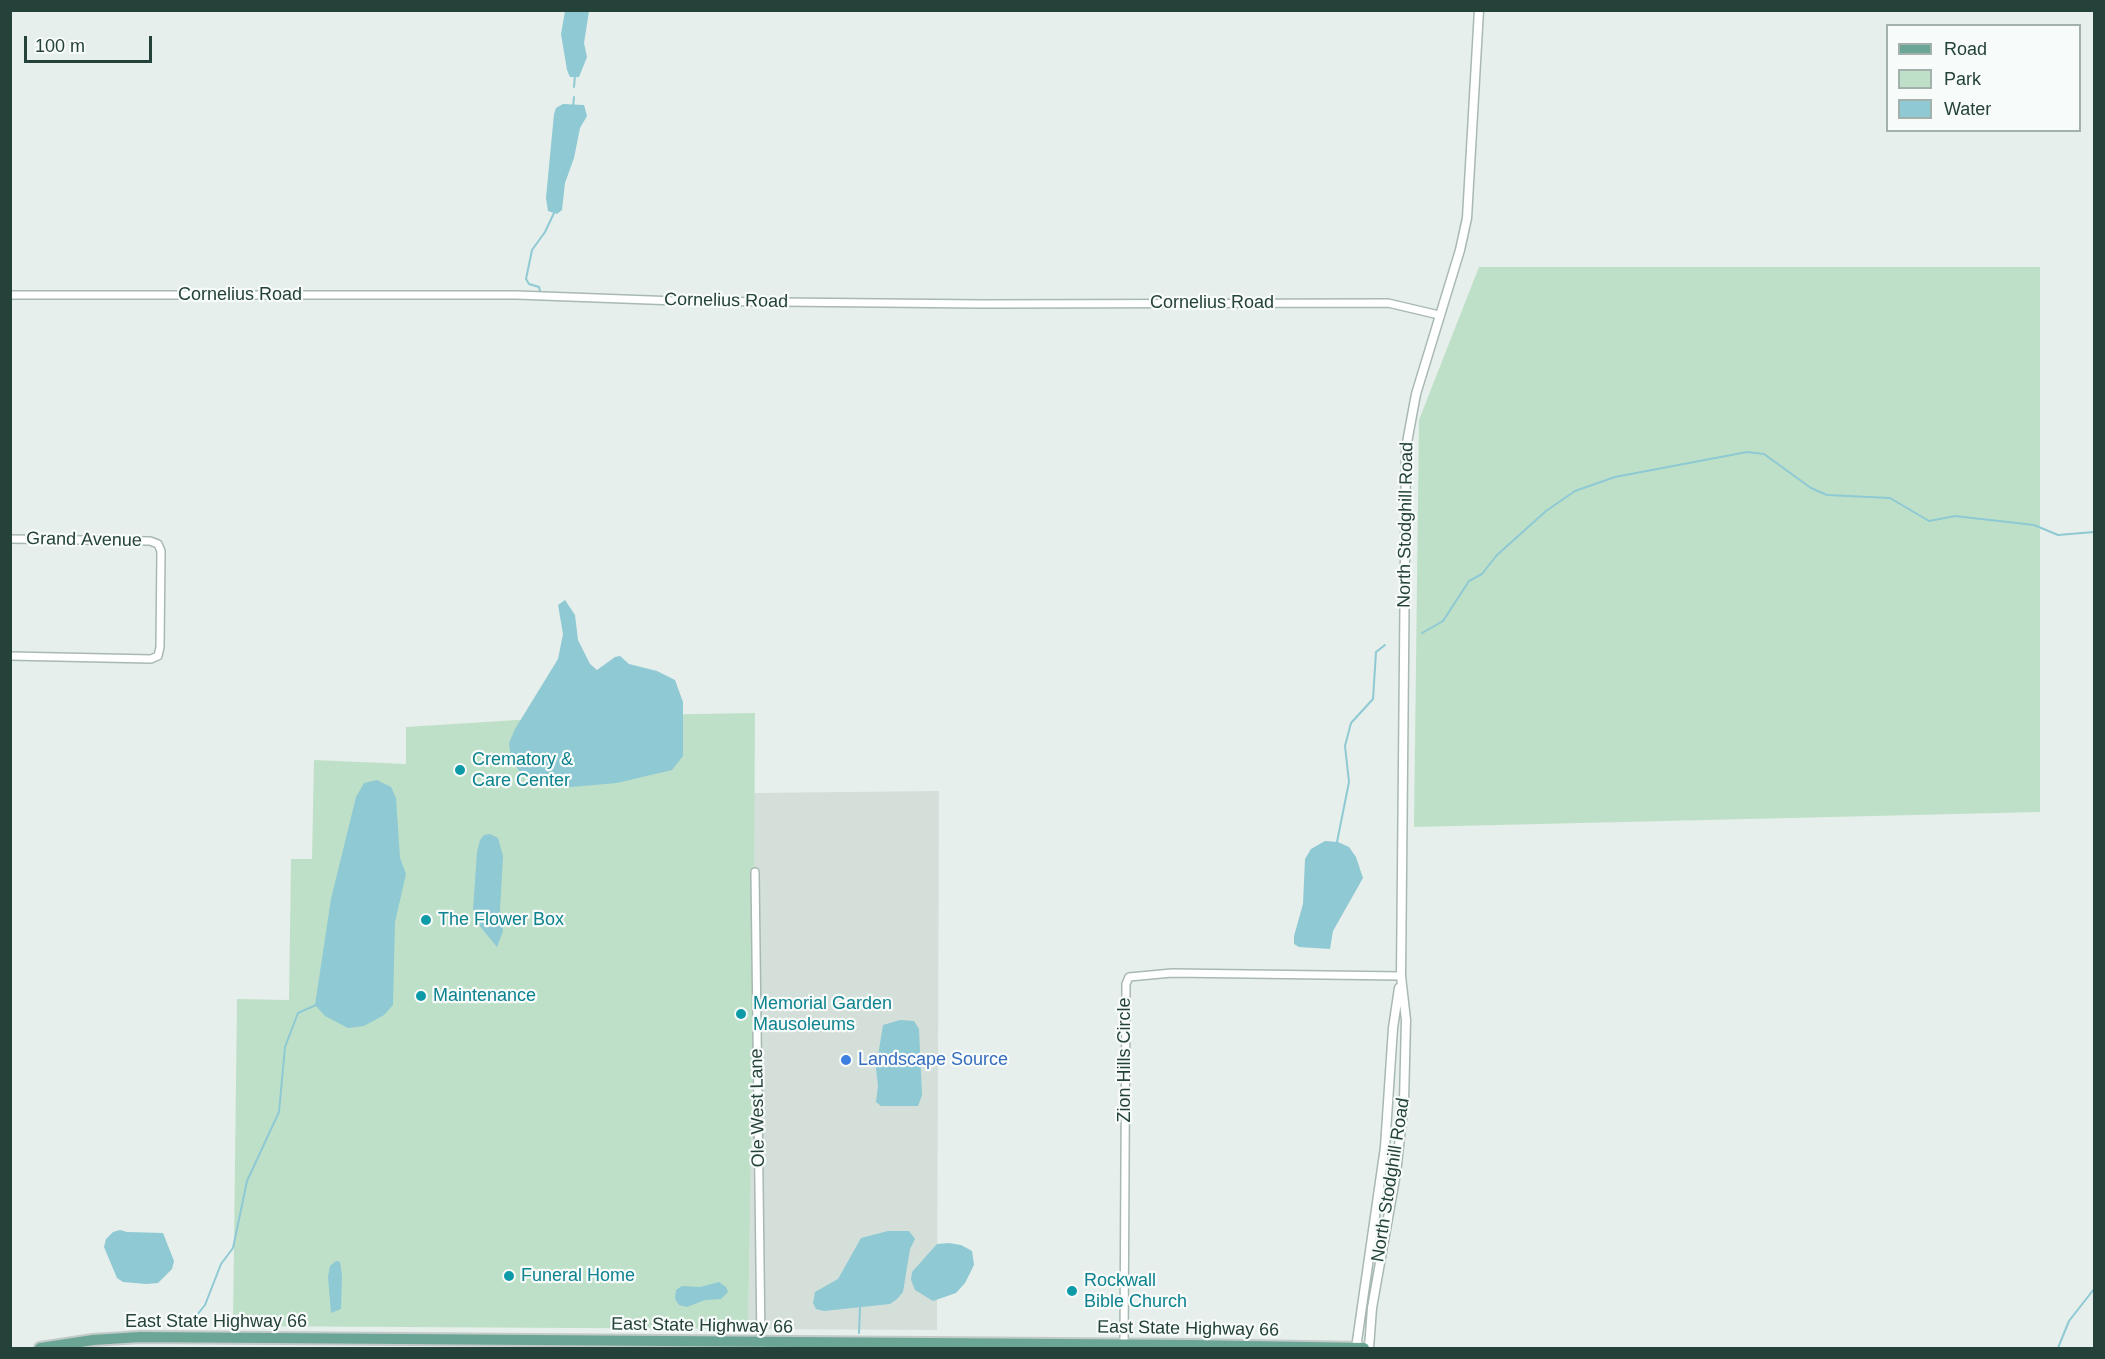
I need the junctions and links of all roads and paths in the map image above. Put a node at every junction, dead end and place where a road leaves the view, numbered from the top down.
1 (1479, 10) edge
2 (10, 295) edge
3 (1439, 315) junction
4 (10, 539) edge
5 (10, 656) edge
6 (755, 872) dead end
7 (1401, 976) junction
8 (761, 1343) junction
9 (1124, 1344) junction
10 (40, 1348) edge
11 (1356, 1348) edge
12 (1364, 1348) edge
13 (1369, 1348) edge

1 - 3 street, North Stodghill Road
2 - 3 street, Cornelius Road
3 - 7 street, North Stodghill Road
4 - 5 street, Grand Avenue
6 - 8 street, Ole West Lane
7 - 9 street, Zion Hills Circle
7 - 11 street, North Stodghill Road
7 - 13 street, North Stodghill Road
8 - 9 main road, East State Highway 66
8 - 10 main road, East State Highway 66
9 - 11 main road, East State Highway 66
11 - 12 main road, East State Highway 66

